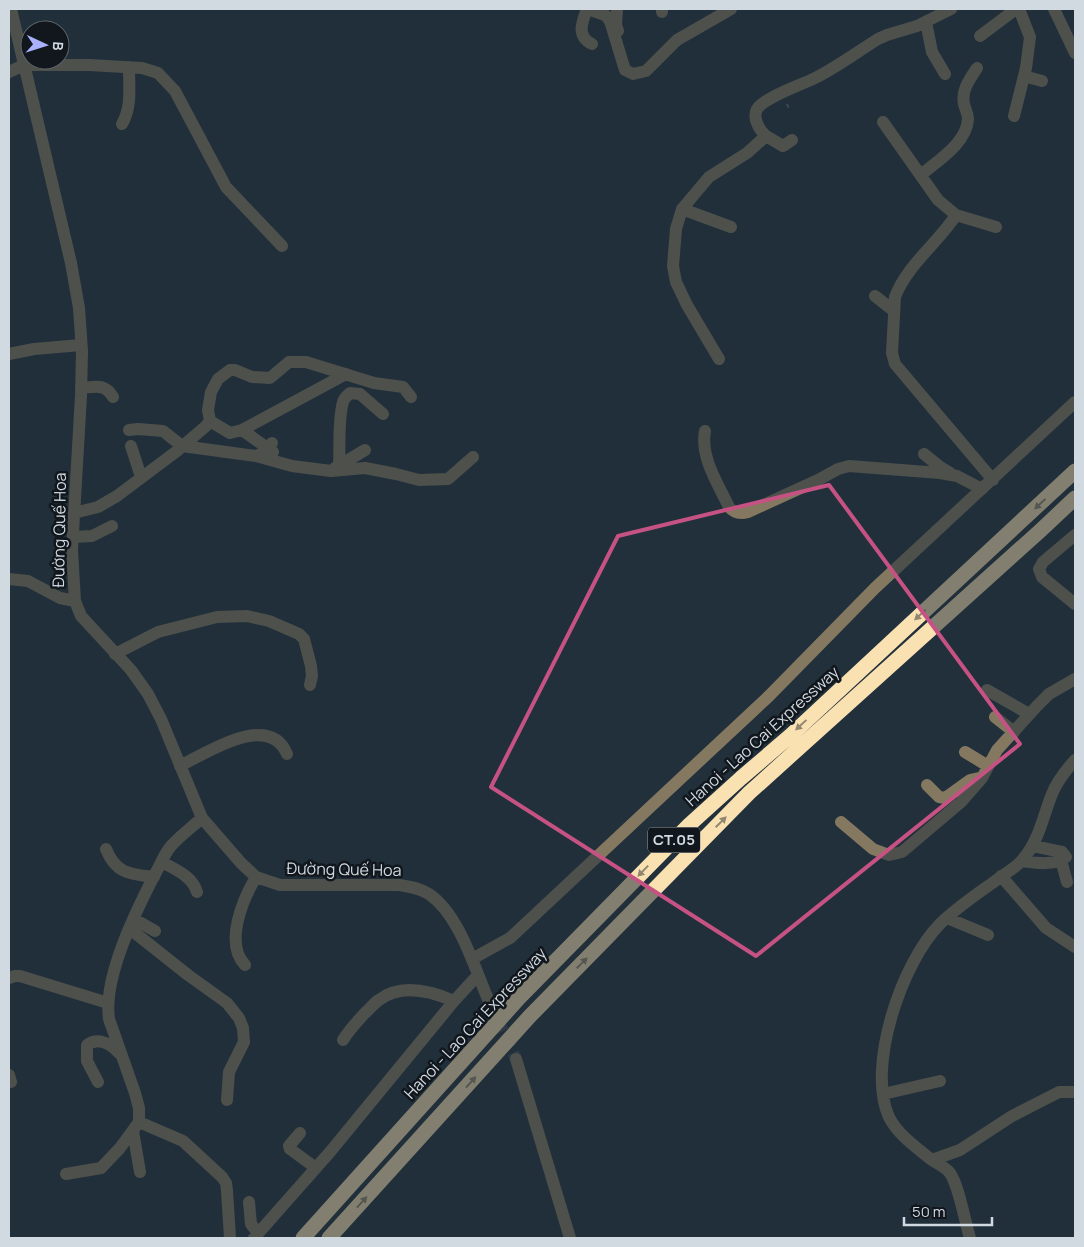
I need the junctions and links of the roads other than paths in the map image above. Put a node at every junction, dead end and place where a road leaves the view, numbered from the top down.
1 (11, 9) edge
2 (588, 9) edge
3 (617, 9) edge
4 (731, 9) edge
5 (951, 9) edge
6 (1018, 9) edge
7 (1054, 9) edge
8 (926, 22) junction
9 (980, 36) dead end
10 (592, 44) dead end
11 (20, 48) edge
12 (1075, 53) edge
13 (70, 64) edge
14 (129, 67) junction
15 (977, 68) dead end
16 (25, 70) edge
17 (633, 74) junction
18 (944, 74) dead end
19 (1024, 76) junction
20 (1042, 81) dead end
21 (1014, 116) dead end
22 (883, 122) dead end
23 (122, 124) dead end
24 (766, 136) junction
25 (792, 140) dead end
26 (921, 175) junction
27 (682, 209) junction
28 (956, 215) junction
29 (731, 227) dead end
30 (996, 227) dead end
31 (282, 246) dead end
32 (875, 296) dead end
33 (894, 311) junction
34 (81, 345) junction
35 (9, 354) edge
36 (719, 359) dead end
37 (346, 374) junction
38 (81, 388) junction
39 (113, 397) dead end
40 (411, 397) dead end
41 (1075, 402) edge
42 (383, 414) dead end
43 (210, 421) junction
44 (129, 430) dead end
45 (242, 430) junction
46 (705, 431) dead end
47 (269, 445) junction
48 (131, 446) dead end
49 (182, 446) junction
50 (365, 450) dead end
51 (924, 454) dead end
52 (256, 456) junction
53 (474, 457) dead end
54 (292, 466) junction
55 (335, 468) junction
56 (1075, 471) edge
57 (957, 476) junction
58 (141, 477) junction
59 (993, 480) junction
60 (982, 489) junction
61 (1075, 498) edge
62 (74, 513) junction
63 (112, 526) dead end
64 (1075, 535) edge
65 (73, 537) junction
66 (9, 579) edge
67 (75, 601) junction
68 (1075, 604) edge
69 (115, 654) junction
70 (1075, 679) edge
71 (310, 685) dead end
72 (987, 690) dead end
73 (1029, 714) junction
74 (995, 717) dead end
75 (1014, 732) junction
76 (965, 752) dead end
77 (287, 754) dead end
78 (1075, 760) edge
79 (180, 766) junction
80 (985, 772) junction
81 (927, 785) dead end
82 (202, 818) junction
83 (841, 822) dead end
84 (1033, 846) junction
85 (106, 849) dead end
86 (1061, 860) junction
87 (1022, 861) junction
88 (162, 862) junction
89 (1001, 876) junction
90 (154, 877) junction
91 (256, 877) junction
92 (1067, 882) dead end
93 (197, 892) dead end
94 (947, 918) junction
95 (132, 924) junction
96 (155, 931) dead end
97 (988, 935) dead end
98 (1075, 947) edge
99 (472, 959) junction
100 (245, 965) dead end
101 (477, 976) junction
102 (9, 978) edge
103 (454, 1002) junction
104 (108, 1003) junction
105 (490, 1004) tunnel mouth
106 (343, 1040) dead end
107 (122, 1056) junction
108 (516, 1059) tunnel mouth
109 (940, 1081) dead end
110 (98, 1082) dead end
111 (1075, 1092) edge
112 (883, 1094) junction
113 (227, 1100) dead end
114 (136, 1127) junction
115 (300, 1133) dead end
116 (932, 1160) junction
117 (316, 1168) junction
118 (140, 1172) dead end
119 (66, 1174) dead end
120 (249, 1202) dead end
121 (256, 1236) edge
122 (230, 1238) edge
123 (303, 1238) edge
124 (329, 1238) edge
125 (570, 1238) edge
126 (970, 1238) edge

1 - 11 street, Đường Quế Hoa
2 - 10 street
2 - 17 street
3 - 17 street
4 - 17 street
5 - 8 street
6 - 9 street
6 - 19 street
7 - 12 street
8 - 18 street
8 - 24 street
13 - 14 street
14 - 23 street
14 - 31 street
15 - 26 street
16 - 34 street, Đường Quế Hoa
19 - 20 street
19 - 21 street
22 - 26 street
24 - 25 street
24 - 27 street
26 - 28 street
27 - 29 street
27 - 36 street
28 - 30 street
28 - 33 street
32 - 33 street
33 - 59 street
34 - 35 street
34 - 38 street, Đường Quế Hoa
37 - 40 street
37 - 43 street
37 - 45 street
38 - 39 street
38 - 62 street, Đường Quế Hoa
41 - 59 street
42 - 55 street
43 - 45 street
43 - 49 street
44 - 49 street
45 - 47 street
46 - 57 street
47 - 52 street
47 - 54 street
48 - 58 street
49 - 52 street
49 - 58 street
50 - 55 street
51 - 57 street
52 - 54 street
53 - 55 street
54 - 55 street
56 -> 123 highway, Hanoi - Lao Cai Expressway / CT.05
57 - 60 street
58 - 62 street
59 - 60 street
60 - 99 street
124 -> 61 highway, CT.05
62 - 65 street, Đường Quế Hoa
63 - 65 street
64 - 68 street
65 - 67 street, Đường Quế Hoa
66 - 67 street
67 - 69 street, Đường Quế Hoa
69 - 71 street
69 - 79 street, Đường Quế Hoa
70 - 73 street
72 - 73 street
73 - 75 street
74 - 75 street
75 - 80 street
76 - 80 street
77 - 79 street
78 - 84 street
79 - 82 street, Đường Quế Hoa
80 - 81 street
80 - 83 street
82 - 88 street
82 - 91 street, Đường Quế Hoa
84 - 86 street
84 - 87 street
85 - 90 street
86 - 87 street
86 - 92 street
87 - 89 street
88 - 90 street
88 - 93 street
89 - 94 street
89 - 98 street
90 - 95 street
91 - 99 street, Đường Quế Hoa
91 - 100 street
94 - 97 street
94 - 112 street
95 - 96 street
95 - 104 street
95 - 113 street
99 - 101 street, Đường Quế Hoa
101 - 103 street
101 - 105 street, Đường Quế Hoa
102 - 104 street
103 - 106 street
103 - 117 street
104 - 107 street
107 - 110 street
107 - 114 street
108 - 125 street
109 - 112 street
111 - 116 street
112 - 116 street
114 - 118 street
114 - 119 street
114 - 122 street
115 - 117 street
116 - 126 street
117 - 121 street
120 - 121 street

